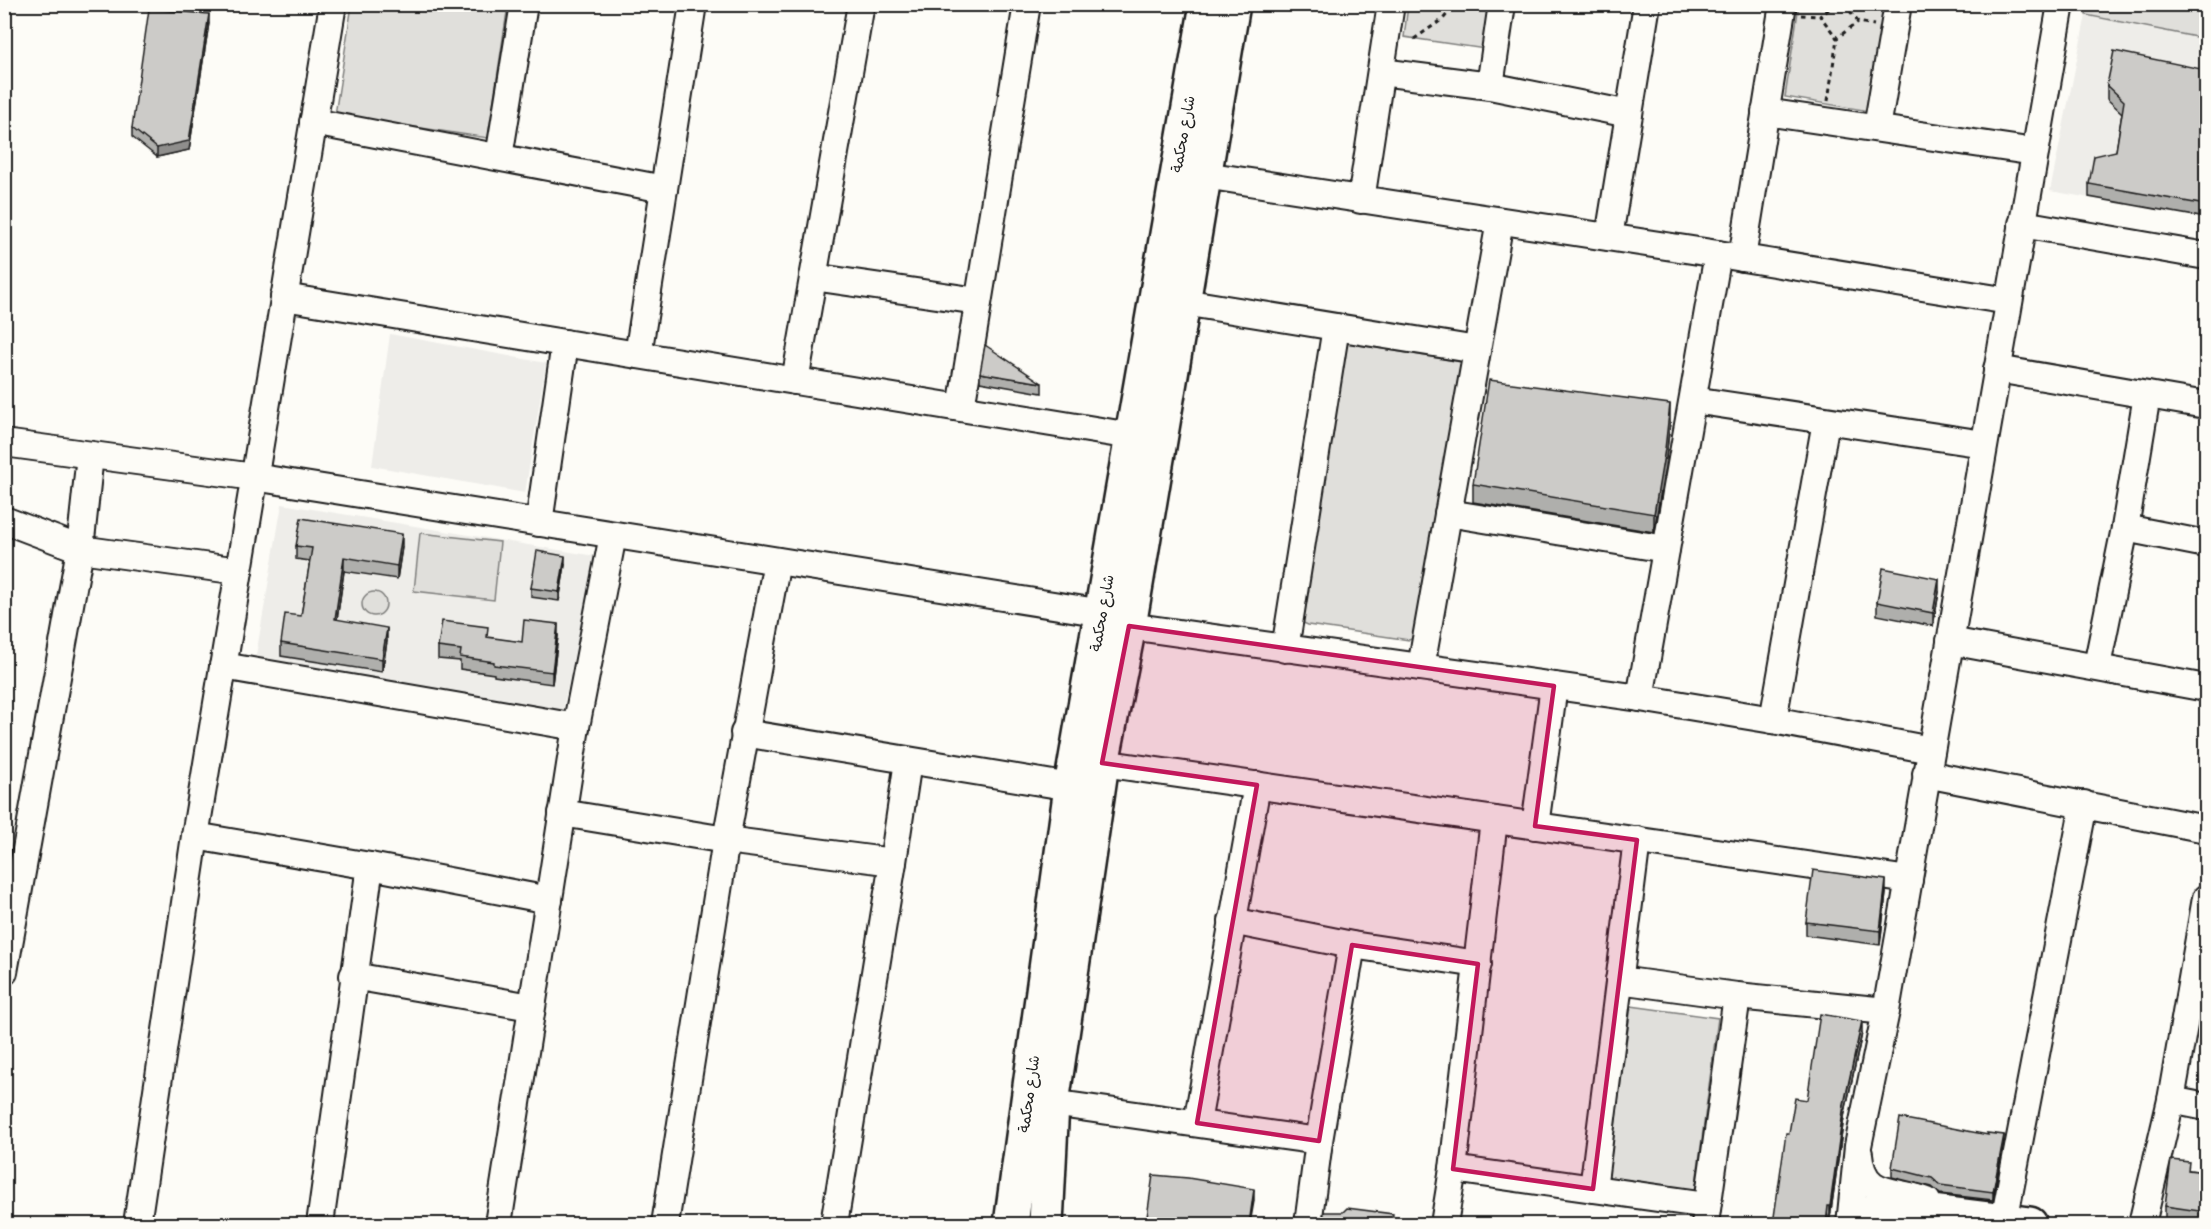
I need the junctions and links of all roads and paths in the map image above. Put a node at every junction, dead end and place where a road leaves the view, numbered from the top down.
1 (333, 4) edge
2 (524, 4) edge
3 (693, 4) edge
4 (861, 4) edge
5 (1027, 4) edge
6 (1391, 4) edge
7 (1456, 4) edge
8 (1502, 4) edge
9 (1647, 4) edge
10 (1836, 4) edge
11 (1845, 4) edge
12 (1898, 4) edge
13 (2061, 4) edge
14 (1791, 9) edge
15 (1820, 16) junction
16 (1217, 19) edge
17 (1858, 22) junction
18 (1882, 26) dead end
19 (1414, 39) dead end
20 (1837, 39) junction
21 (1381, 72) junction
22 (1490, 86) junction
23 (1766, 112) junction
24 (1629, 114) junction
25 (1825, 121) junction
26 (313, 122) junction
27 (1877, 128) junction
28 (2035, 152) junction
29 (499, 157) junction
30 (1204, 175) junction
31 (664, 189) junction
32 (1361, 200) junction
33 (1500, 221) junction
34 (2022, 224) junction
35 (1609, 237) junction
36 (1730, 256) junction
37 (2206, 256) edge
38 (813, 277) junction
39 (284, 297) junction
40 (978, 302) junction
41 (1183, 302) junction
42 (2009, 302) junction
43 (1336, 327) junction
44 (565, 343) junction
45 (1477, 350) junction
46 (638, 355) junction
47 (1997, 369) junction
48 (795, 381) junction
49 (2147, 395) junction
50 (1693, 400) junction
51 (2206, 405) edge
52 (961, 408) junction
53 (1826, 421) junction
54 (1131, 436) junction
55 (4, 443) edge
56 (1984, 444) junction
57 (90, 455) junction
58 (254, 477) junction
59 (1448, 513) junction
60 (4, 520) edge
61 (539, 523) junction
62 (2125, 528) junction
63 (613, 535) junction
64 (2206, 544) edge
65 (80, 549) junction
66 (1666, 549) junction
67 (777, 561) junction
68 (239, 571) junction
69 (1116, 620) junction
70 (1950, 641) junction
71 (1285, 649) junction
72 (223, 666) junction
73 (2097, 666) junction
74 (1421, 667) junction
75 (1554, 686) junction
76 (2206, 688) edge
77 (1640, 698) junction
78 (1773, 720) junction
79 (576, 727) junction
80 (744, 733) junction
81 (908, 761) junction
82 (1929, 762) junction
83 (1102, 763) junction
84 (1257, 785) junction
85 (1071, 787) junction
86 (2084, 804) junction
87 (562, 813) junction
88 (1494, 820) junction
89 (1535, 826) junction
90 (2206, 829) edge
91 (195, 836) junction
92 (726, 840) junction
93 (1636, 840) junction
94 (893, 862) junction
95 (370, 866) junction
96 (1909, 880) junction
97 (2206, 898) edge
98 (549, 900) junction
99 (1232, 921) junction
100 (1352, 945) junction
101 (1478, 964) junction
102 (4, 972) edge
103 (353, 976) junction
104 (1619, 980) junction
105 (1737, 996) junction
106 (531, 1007) junction
107 (1886, 1011) junction
108 (2171, 1100) junction
109 (1052, 1103) junction
110 (2206, 1107) edge
111 (1197, 1123) junction
112 (1319, 1141) junction
113 (1858, 1146) junction
114 (1453, 1169) junction
115 (1593, 1189) junction
116 (1941, 1213) junction
117 (1706, 1215) edge
118 (2017, 1223) edge
119 (137, 1224) edge
120 (320, 1224) edge
121 (498, 1224) edge
122 (665, 1224) edge
123 (834, 1224) edge
124 (1011, 1224) edge
125 (1046, 1224) edge
126 (1308, 1224) edge
127 (1444, 1224) edge
128 (1850, 1224) edge
129 (1856, 1224) edge
130 (2142, 1224) edge

1 - 26 street
2 - 29 street
3 - 31 street
4 - 38 street
5 - 40 street
6 - 21 street
7 - 19 path
8 - 22 street
9 - 24 street
10 - 15 path
11 - 17 path
12 - 27 street
13 - 28 street
14 - 15 path
14 - 23 street
15 - 20 path
16 - 30 main road, شارع محكمة
16 - 54 main road, شارع محكمة
17 - 18 path
17 - 20 path
20 - 25 path
21 - 22 street
21 - 32 street
22 - 24 street
23 - 25 street
23 - 36 street
24 - 35 street
25 - 27 street
26 - 29 street
26 - 39 street
27 - 28 street
28 - 34 street
29 - 31 street
30 - 32 street
30 - 41 main road, شارع محكمة
31 - 46 street
32 - 33 street
33 - 35 street
33 - 45 street
34 - 37 street
34 - 42 street
35 - 36 street
36 - 42 street
36 - 50 street
38 - 40 street
38 - 48 street
39 - 44 street
39 - 58 street
40 - 52 street
41 - 43 street
41 - 69 main road, شارع محكمة
42 - 47 street
43 - 45 street
43 - 71 street
44 - 46 street
44 - 61 street
45 - 59 street
46 - 48 street
47 - 49 street
47 - 56 street
48 - 52 street
49 - 51 street
49 - 62 street
50 - 53 street
50 - 66 street
52 - 54 street
53 - 56 street
53 - 78 street
54 - 69 main road, شارع محكمة
55 - 57 street
56 - 70 street
57 - 58 street
57 - 65 street
58 - 61 street
58 - 68 street
59 - 66 street
59 - 74 street
60 - 65 street
61 - 63 street
62 - 64 street
62 - 73 street
63 - 67 street
63 - 79 street
65 - 68 street
65 - 102 street
66 - 77 street
67 - 69 street
67 - 80 street
68 - 72 street
69 - 71 street
69 - 83 main road, شارع محكمة
69 - 85 main road, شارع محكمة
70 - 73 street
70 - 82 street
71 - 74 street
72 - 79 street
72 - 91 street
73 - 76 street
74 - 75 street
75 - 77 street
75 - 89 street
77 - 78 street
78 - 82 street
79 - 87 street
80 - 81 street
80 - 92 street
81 - 85 street
81 - 94 street
82 - 86 street
82 - 96 street
83 - 84 street
83 - 109 main road, شارع محكمة
84 - 88 street
84 - 99 street
85 - 124 main road, شارع محكمة
86 - 90 street
86 - 118 street
87 - 92 street
87 - 98 street
88 - 89 street
88 - 101 street
89 - 93 street
91 - 95 street
91 - 119 street
92 - 94 street
92 - 122 street
93 - 96 street
93 - 104 street
94 - 123 street
95 - 98 street
95 - 103 street
96 - 107 street
97 - 108 street
98 - 106 street
99 - 100 street
99 - 111 street
100 - 101 street
100 - 112 street
101 - 114 street
103 - 106 street
103 - 120 street
104 - 105 street
104 - 115 street
105 - 107 street
105 - 117 street
106 - 121 street
107 - 113 street
108 - 110 street
108 - 130 street
109 - 111 street
109 - 125 main road, شارع محكمة
111 - 112 street
112 - 126 street
113 - 116 street
113 - 128 street
114 - 115 street
114 - 127 street
115 - 117 street
116 - 118 main road
116 - 129 main road

